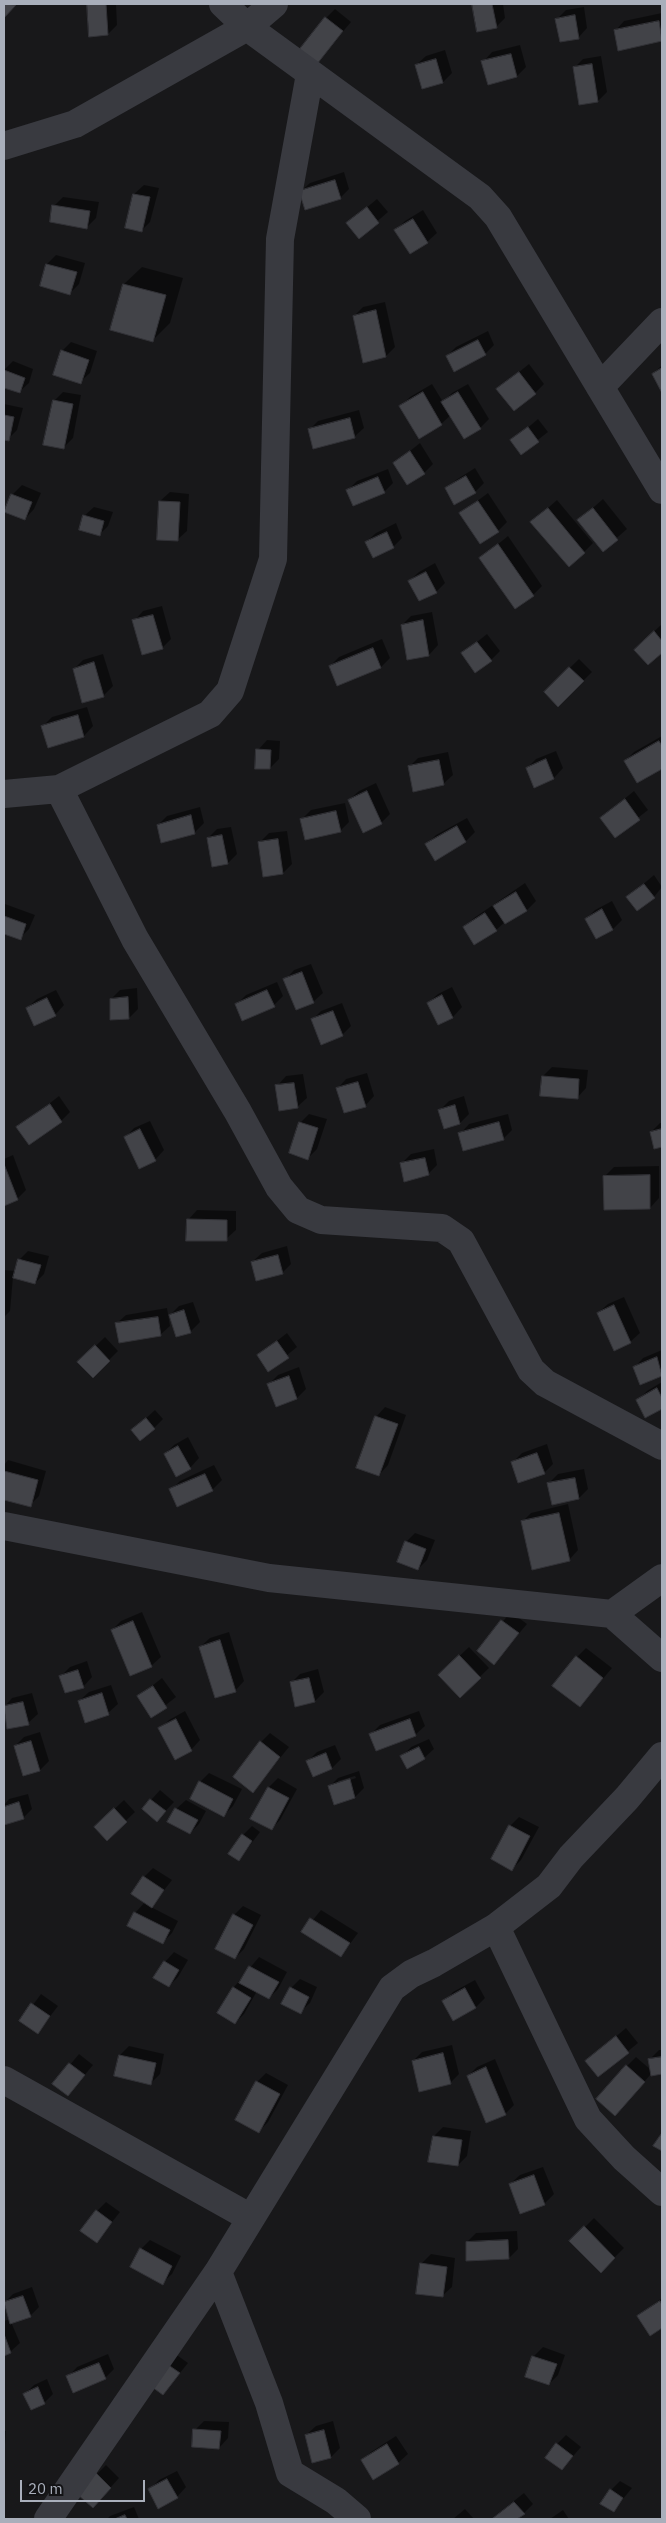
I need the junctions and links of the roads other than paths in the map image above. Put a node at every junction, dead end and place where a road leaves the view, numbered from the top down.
1 (223, 4) edge
2 (274, 4) edge
3 (247, 27) junction
4 (310, 74) junction
5 (4, 146) edge
6 (662, 322) edge
7 (600, 387) junction
8 (662, 490) edge
9 (59, 789) junction
10 (4, 794) edge
11 (662, 1446) edge
12 (4, 1526) edge
13 (662, 1578) edge
14 (612, 1614) junction
15 (662, 1658) edge
16 (662, 1756) edge
17 (496, 1927) junction
18 (4, 2080) edge
19 (662, 2192) edge
20 (251, 2218) junction
21 (218, 2272) junction
22 (48, 2519) edge
23 (357, 2519) edge

1 - 3 street
2 - 3 street
3 - 4 street
3 - 5 street
4 - 7 street
4 - 9 street
6 - 7 street
7 - 8 street
9 - 10 street
9 - 11 street
12 - 14 street
13 - 14 street
14 - 15 street
16 - 17 street
17 - 19 street
17 - 20 street
18 - 20 street
20 - 21 street
21 - 22 street
21 - 23 street

